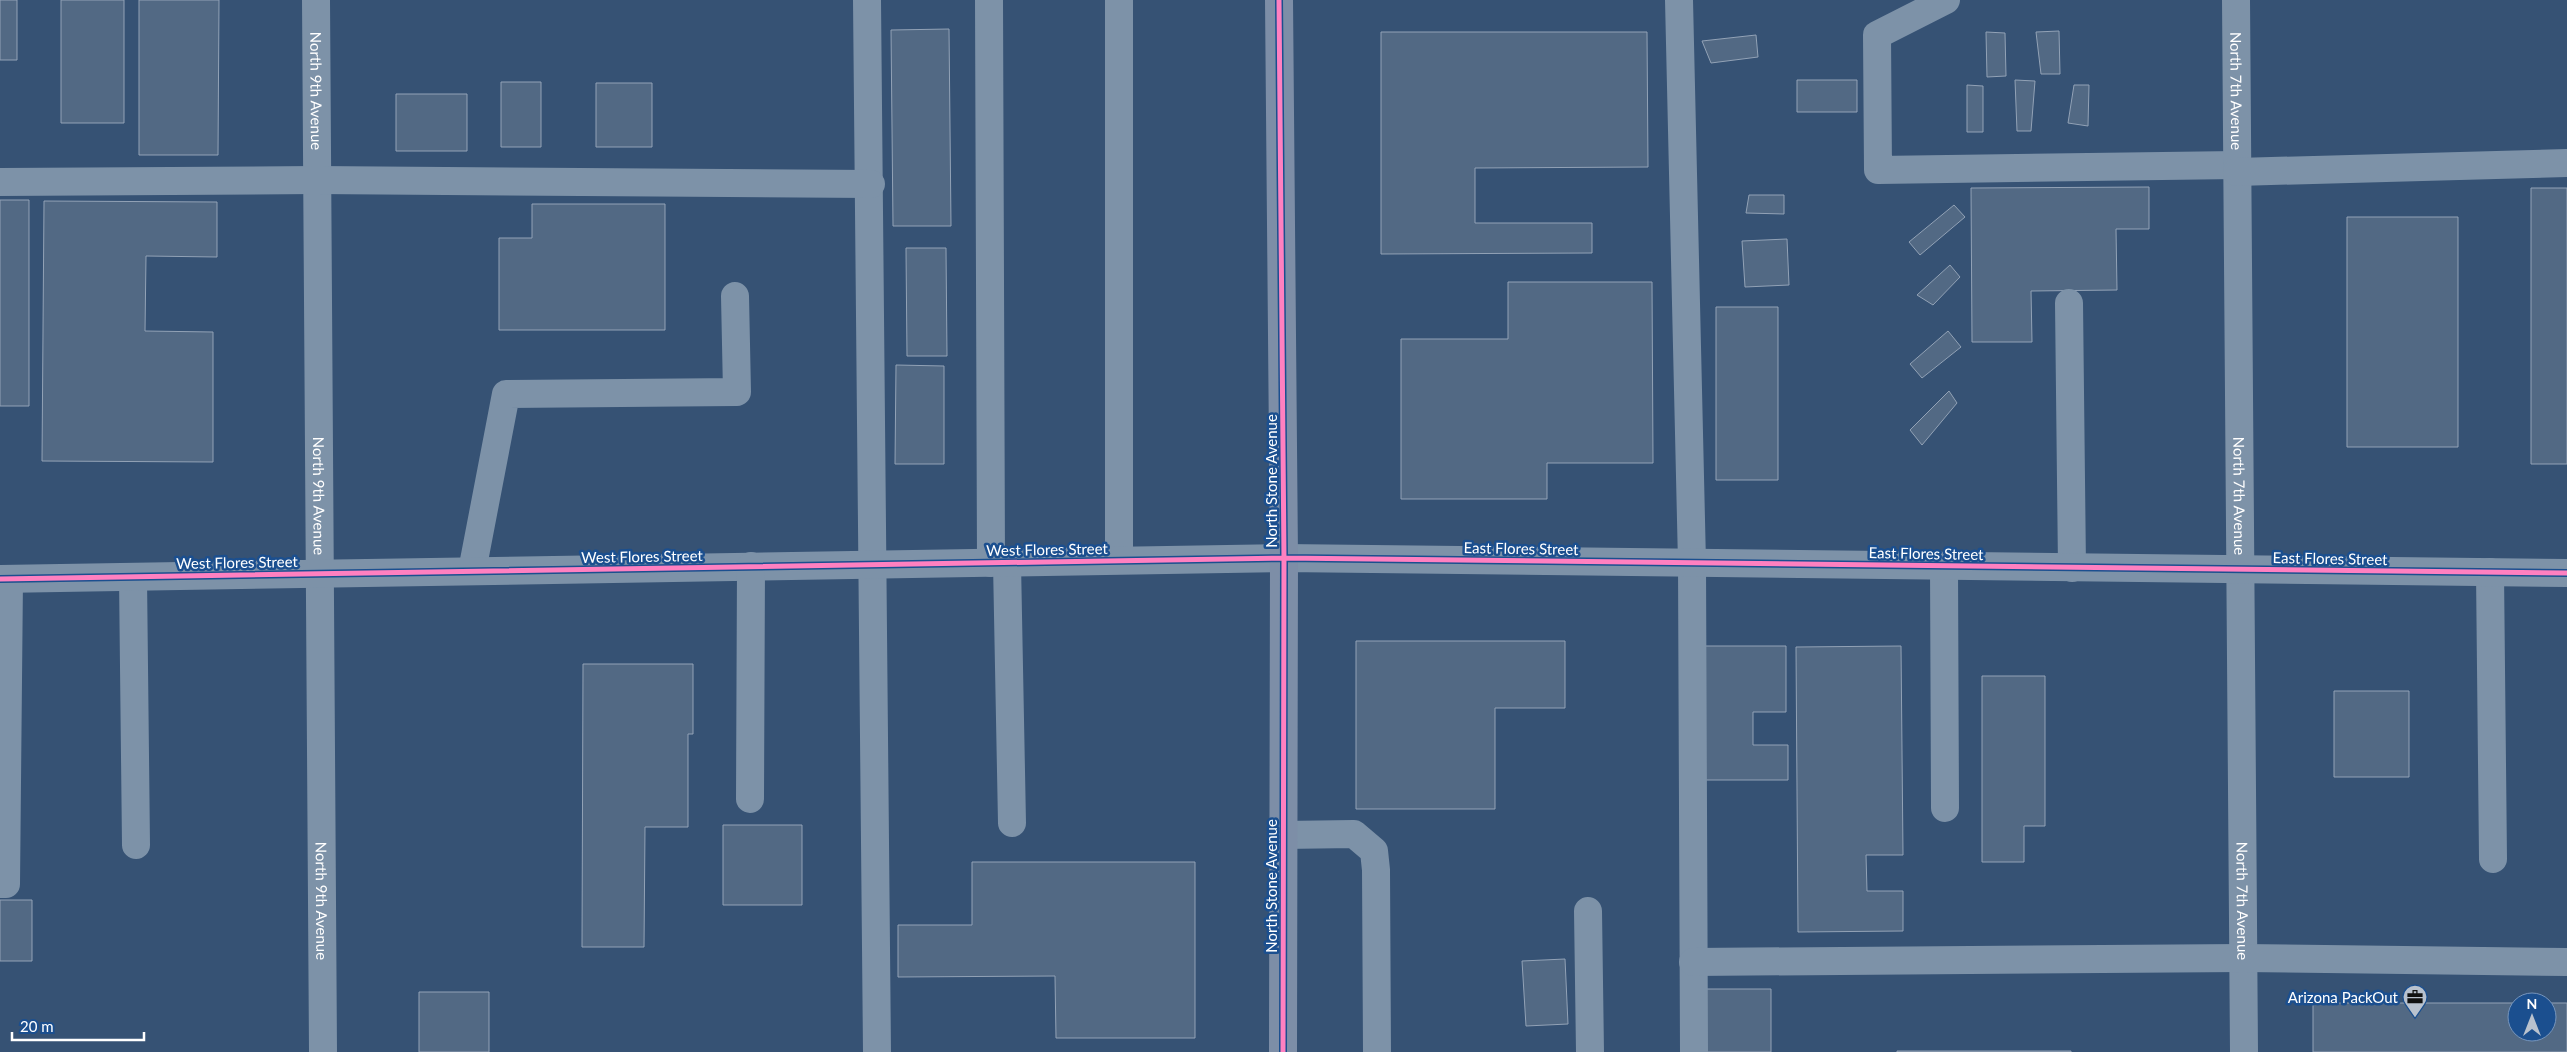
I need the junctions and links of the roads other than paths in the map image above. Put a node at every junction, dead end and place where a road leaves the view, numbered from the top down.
1 (316, 0) edge
2 (867, 0) edge
3 (989, 0) edge
4 (1118, 0) edge
5 (1279, 0) edge
6 (1679, 0) edge
7 (1946, 0) edge
8 (2236, 0) edge
9 (2567, 163) edge
10 (2237, 169) junction
11 (316, 180) junction
12 (0, 182) edge
13 (871, 184) junction
14 (734, 296) dead end
15 (2070, 303) dead end
16 (1284, 558) junction
17 (1119, 560) junction
18 (999, 563) junction
19 (1692, 563) junction
20 (873, 565) junction
21 (751, 566) junction
22 (1944, 566) junction
23 (2072, 568) junction
24 (2240, 570) junction
25 (472, 572) junction
26 (2490, 572) junction
27 (2567, 573) edge
28 (320, 574) junction
29 (133, 577) junction
30 (5, 579) edge
31 (750, 799) dead end
32 (1945, 808) dead end
33 (1012, 823) dead end
34 (1283, 835) junction
35 (136, 845) dead end
36 (2493, 859) dead end
37 (0, 884) edge
38 (1588, 912) dead end
39 (2243, 958) junction
40 (1693, 962) junction
41 (2567, 962) edge
42 (323, 1052) edge
43 (877, 1052) edge
44 (1283, 1052) edge
45 (1377, 1052) edge
46 (1590, 1052) edge
47 (1694, 1052) edge
48 (2244, 1052) edge

1 - 11 street, North 9th Avenue
2 - 13 street
3 - 18 street
4 - 17 street
5 - 16 main road, North Stone Avenue
6 - 19 street
7 - 10 street
8 - 10 street, North 7th Avenue
9 - 10 street
10 - 24 street, North 7th Avenue
11 - 12 street
11 - 13 street
11 - 28 street, North 9th Avenue
13 - 20 street
14 - 25 street
15 - 23 street
16 - 17 street, West Flores Street
16 - 19 street, East Flores Street
16 - 34 main road, North Stone Avenue
17 - 18 street, West Flores Street
18 - 20 street, West Flores Street
18 - 33 street
19 - 22 street, East Flores Street
19 - 40 street
20 - 21 street, West Flores Street
20 - 43 street
21 - 25 street, West Flores Street
21 - 31 street
22 - 23 street, East Flores Street
22 - 32 street
23 - 24 street, East Flores Street
24 - 26 street, East Flores Street
24 - 39 street, North 7th Avenue
25 - 28 street, West Flores Street
26 - 27 street, East Flores Street
26 - 36 street
28 - 29 street, West Flores Street
28 - 42 street, North 9th Avenue
29 - 30 street, West Flores Street
29 - 35 street
30 - 37 street
34 - 44 main road, North Stone Avenue
34 - 45 street
38 - 46 street
39 - 40 street
39 - 41 street
39 - 48 street, North 7th Avenue
40 - 47 street

